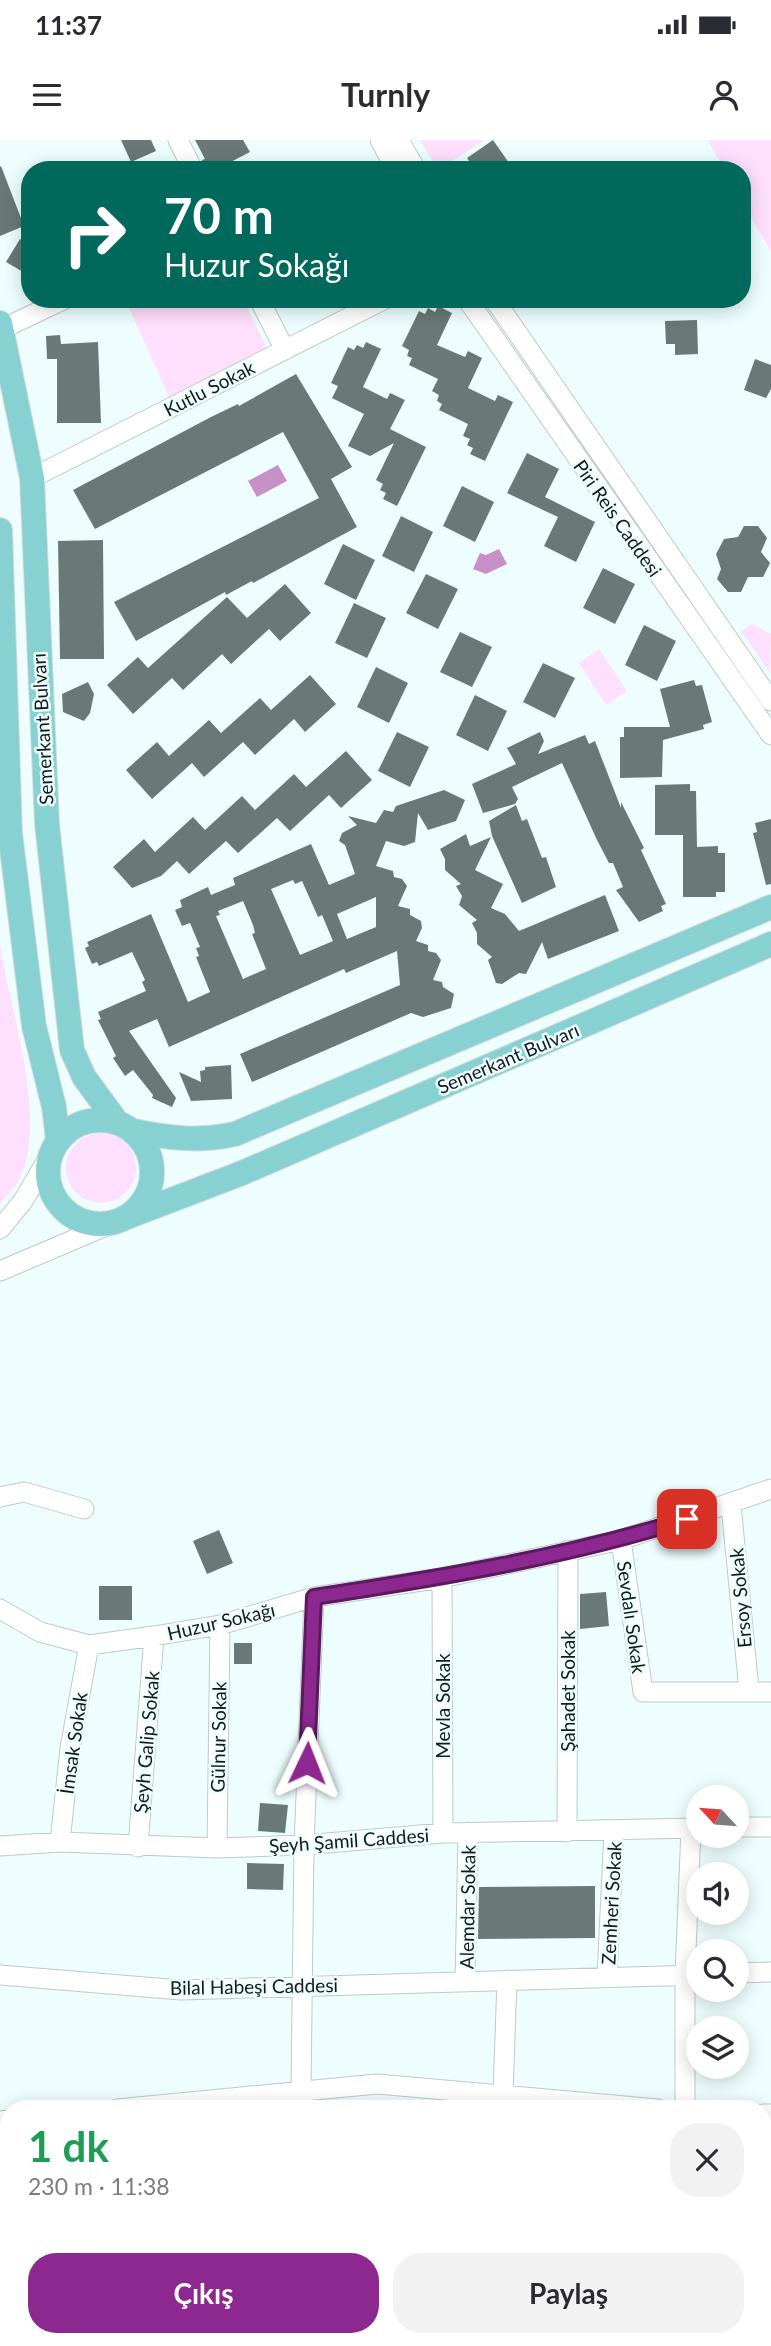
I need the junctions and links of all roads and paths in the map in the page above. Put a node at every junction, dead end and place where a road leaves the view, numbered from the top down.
1 (178, 140) edge
2 (380, 140) edge
3 (399, 140) edge
4 (188, 161) edge
5 (391, 161) edge
6 (411, 161) edge
7 (45, 308) edge
8 (264, 308) edge
9 (367, 308) edge
10 (473, 308) edge
11 (500, 308) edge
12 (1, 328) edge
13 (285, 350) junction
14 (32, 478) junction
15 (0, 530) edge
16 (771, 701) edge
17 (771, 735) edge
18 (771, 907) edge
19 (771, 944) edge
20 (125, 1127) junction
21 (54, 1147) junction
22 (120, 1220) junction
23 (0, 1228) edge
24 (0, 1271) edge
25 (771, 1489) edge
26 (0, 1497) edge
27 (731, 1505) junction
28 (84, 1509) dead end
29 (621, 1540) junction
30 (568, 1550) junction
31 (442, 1578) junction
32 (314, 1597) junction
33 (0, 1609) edge
34 (220, 1625) junction
35 (154, 1636) junction
36 (89, 1644) junction
37 (749, 1690) junction
38 (771, 1692) edge
39 (771, 1827) edge
40 (686, 1828) edge
41 (749, 1828) edge
42 (614, 1830) junction
43 (468, 1832) junction
44 (567, 1832) junction
45 (443, 1833) junction
46 (60, 1842) junction
47 (304, 1845) junction
48 (0, 1846) edge
49 (138, 1847) junction
50 (217, 1848) junction
51 (695, 1848) edge
52 (693, 1939) edge
53 (771, 1972) edge
54 (749, 1973) edge
55 (0, 1975) edge
56 (686, 1975) edge
57 (607, 1976) junction
58 (508, 1980) junction
59 (466, 1981) junction
60 (301, 1986) junction
61 (691, 2002) edge
62 (308, 2090) junction
63 (503, 2094) junction
64 (207, 2100) edge
65 (314, 2100) edge
66 (545, 2100) edge
67 (685, 2100) edge

1 - 4 street
2 - 5 street
3 - 6 street
7 - 12 street
8 - 13 street
9 - 13 street, Kutlu Sokak
10 - 17 street, Piri Reis Caddesi
11 - 16 street, Piri Reis Caddesi
12 - 14 main road, Semerkant Bulvarı
13 - 14 street, Kutlu Sokak
14 - 20 main road, Semerkant Bulvarı
15 - 21 main road, Semerkant Bulvarı
18 - 20 main road, Semerkant Bulvarı
19 - 22 main road, Semerkant Bulvarı
20 - 21 main road
20 - 22 main road
21 - 22 main road
21 - 23 street
22 - 24 street
25 - 27 street, Huzur Sokağı
26 - 28 street
27 - 29 street, Huzur Sokağı
27 - 37 street, Ersoy Sokak
29 - 30 street, Huzur Sokağı
29 - 37 street, Sevdalı Sokak
30 - 31 street, Huzur Sokağı
30 - 44 street, Şahadet Sokak
31 - 32 street, Huzur Sokağı
31 - 45 street, Mevla Sokak
32 - 34 street, Huzur Sokağı
32 - 47 street
33 - 36 street, Huzur Sokağı
34 - 35 street, Huzur Sokağı
34 - 50 street, Gülnur Sokak
35 - 36 street, Huzur Sokağı
35 - 49 street, Şeyh Galip Sokak
36 - 46 street, İmsak Sokak
37 - 38 street, Sevdalı Sokak
39 - 41 street
40 - 42 street, Şeyh Şamil Caddesi
42 - 44 street, Şeyh Şamil Caddesi
42 - 57 street, Zemheri Sokak
43 - 44 street, Şeyh Şamil Caddesi
43 - 45 street, Şeyh Şamil Caddesi
43 - 59 street, Alemdar Sokak
45 - 47 street, Şeyh Şamil Caddesi
46 - 48 street, Şeyh Şamil Caddesi
46 - 49 street, Şeyh Şamil Caddesi
47 - 50 street, Şeyh Şamil Caddesi
47 - 60 street
49 - 50 street, Şeyh Şamil Caddesi
51 - 52 street
53 - 54 street
55 - 60 street, Bilal Habeşi Caddesi
56 - 57 street, Bilal Habeşi Caddesi
57 - 58 street, Bilal Habeşi Caddesi
58 - 59 street, Bilal Habeşi Caddesi
58 - 63 street
59 - 60 street, Bilal Habeşi Caddesi
60 - 62 street
61 - 67 street
62 - 63 street
62 - 64 street
62 - 65 street
63 - 66 street

